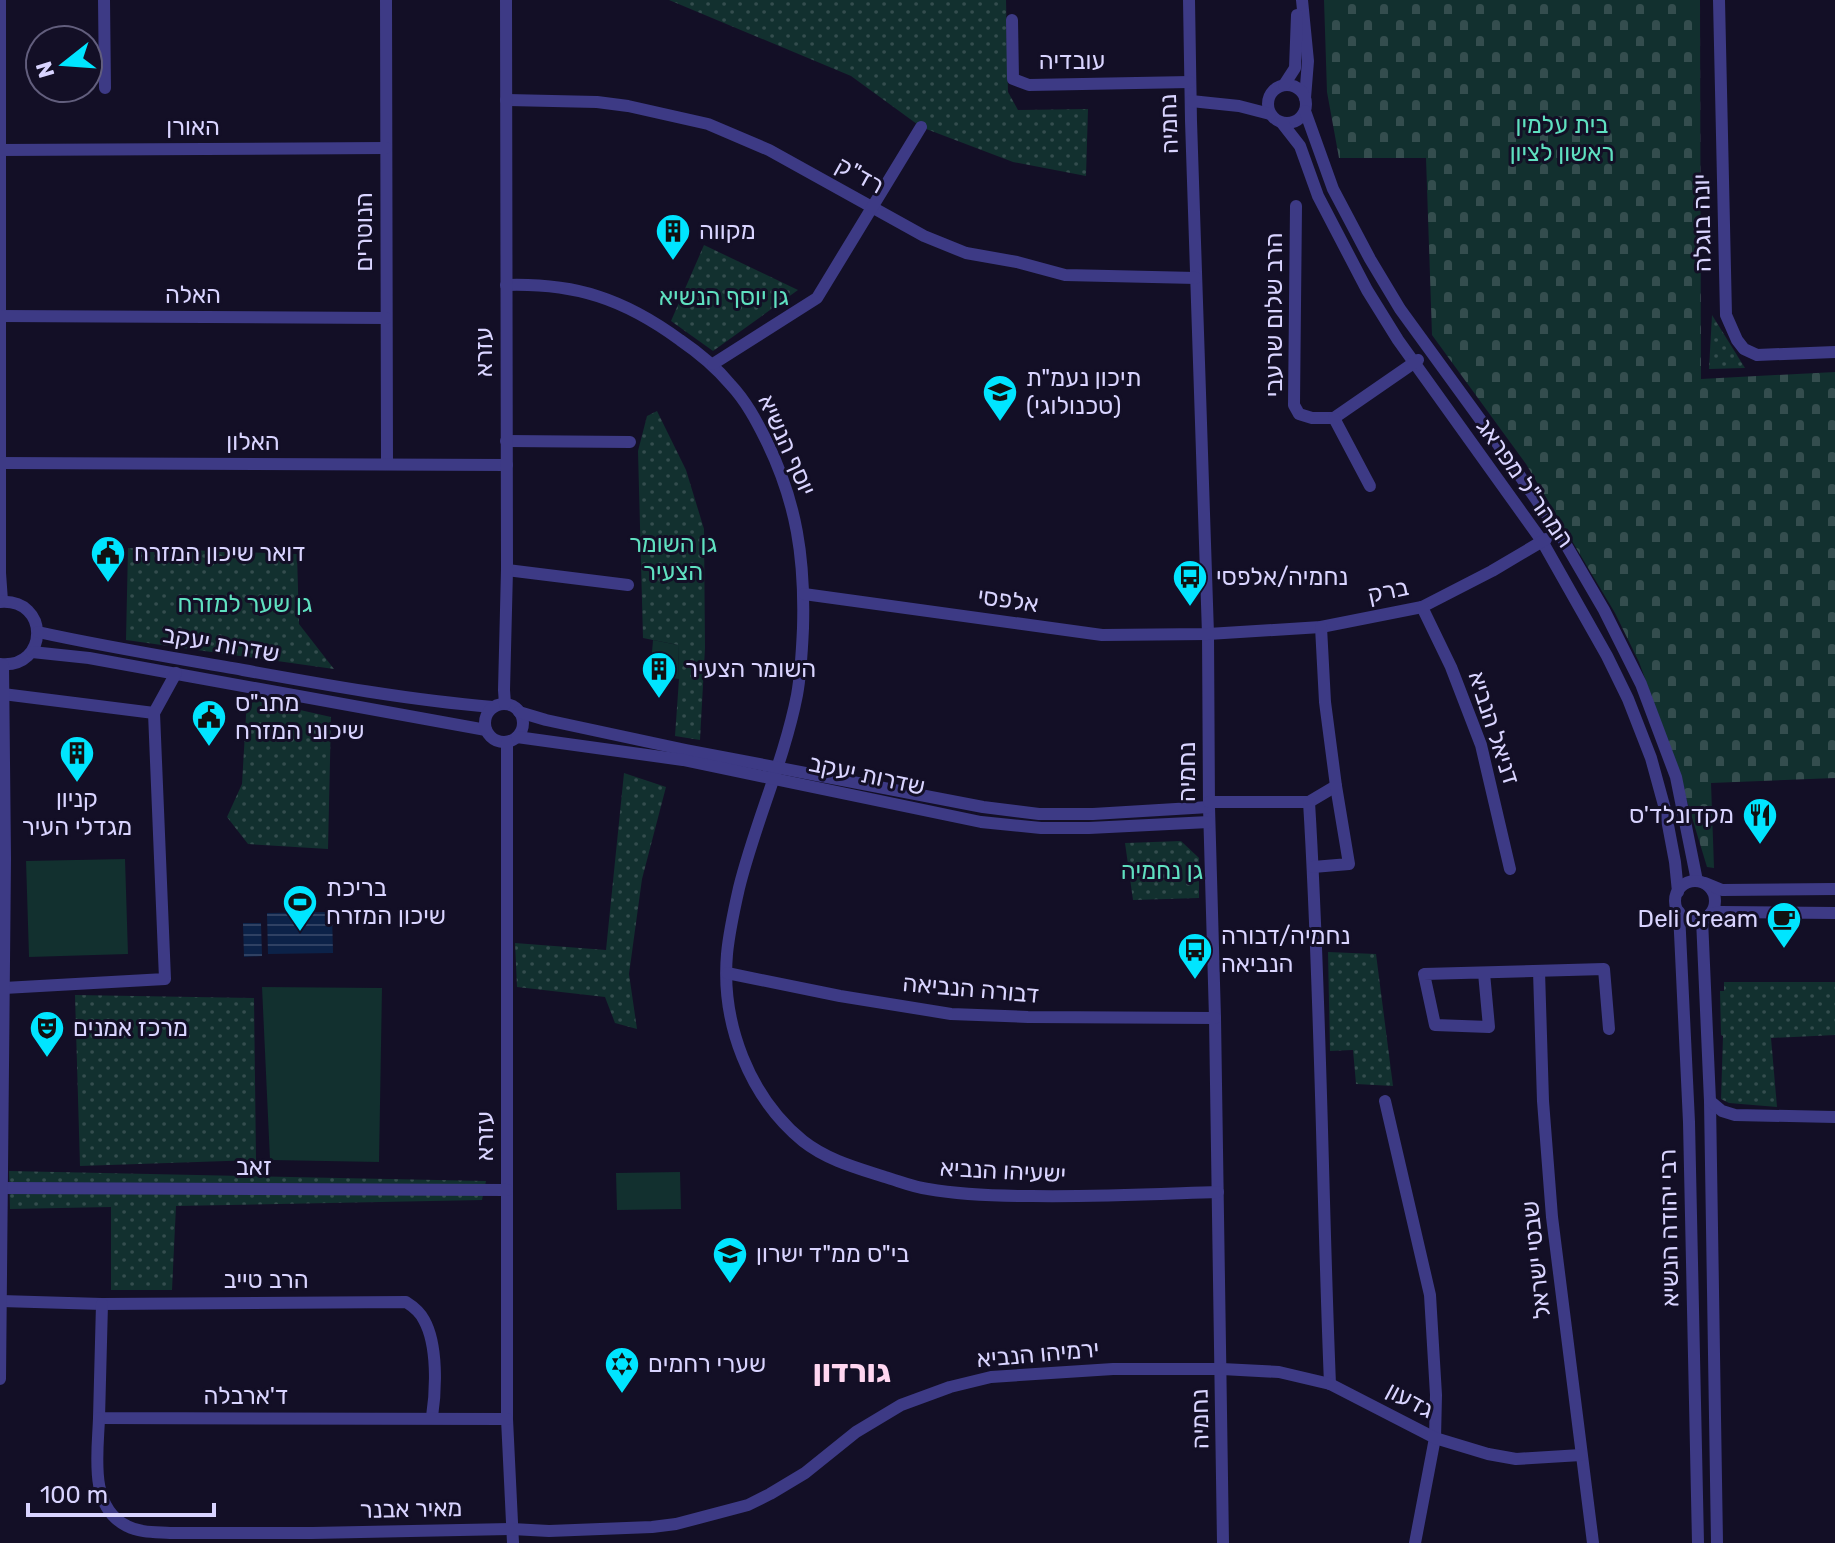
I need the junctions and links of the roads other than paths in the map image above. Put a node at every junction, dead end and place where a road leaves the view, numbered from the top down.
1 (0, 0) edge
2 (104, 0) edge
3 (386, 0) edge
4 (506, 0) edge
5 (1189, 0) edge
6 (1300, 0) edge
7 (1719, 0) edge
8 (1012, 20) dead end
9 (1190, 82) junction
10 (1284, 85) junction
11 (105, 88) dead end
12 (1269, 96) junction
13 (506, 100) junction
14 (1191, 101) junction
15 (1305, 104) junction
16 (1239, 106) junction
17 (1270, 114) junction
18 (1282, 123) junction
19 (921, 127) dead end
20 (386, 148) junction
21 (0, 150) edge
22 (1296, 206) dead end
23 (872, 207) junction
24 (1196, 278) junction
25 (506, 285) junction
26 (0, 316) edge
27 (386, 318) junction
28 (1431, 351) junction
29 (1835, 352) edge
30 (1414, 363) junction
31 (713, 364) junction
32 (1334, 418) junction
33 (506, 441) junction
34 (630, 442) dead end
35 (0, 463) edge
36 (387, 464) junction
37 (507, 465) junction
38 (1370, 486) dead end
39 (1558, 531) junction
40 (1542, 541) junction
41 (507, 570) junction
42 (628, 585) dead end
43 (804, 594) junction
44 (1, 601) edge
45 (1422, 607) junction
46 (1321, 627) junction
47 (38, 632) junction
48 (1208, 634) junction
49 (32, 652) junction
50 (1, 665) edge
51 (176, 673) junction
52 (3, 694) junction
53 (499, 706) junction
54 (519, 712) junction
55 (154, 713) junction
56 (486, 730) junction
57 (512, 740) junction
58 (776, 773) junction
59 (1336, 786) junction
60 (1309, 802) junction
61 (1209, 804) junction
62 (1209, 822) junction
63 (1313, 867) junction
64 (1510, 869) dead end
65 (1701, 882) junction
66 (1835, 891) edge
67 (1678, 892) junction
68 (1835, 907) edge
69 (1679, 912) junction
70 (1835, 913) edge
71 (1706, 917) junction
72 (1539, 971) junction
73 (727, 973) junction
74 (1484, 973) junction
75 (4, 988) junction
76 (1215, 1018) junction
77 (2, 1020) edge
78 (1609, 1029) dead end
79 (1385, 1101) dead end
80 (1710, 1101) junction
81 (1835, 1117) edge
82 (1, 1188) edge
83 (507, 1190) junction
84 (1218, 1192) junction
85 (1, 1301) edge
86 (102, 1304) junction
87 (1222, 1369) junction
88 (0, 1379) edge
89 (1330, 1384) junction
90 (432, 1417) junction
91 (99, 1418) junction
92 (507, 1419) junction
93 (1435, 1438) junction
94 (1581, 1455) junction
95 (170, 1533) junction
96 (512, 1536) edge
97 (311, 1538) edge
98 (182, 1543) edge
99 (1223, 1543) edge
100 (1415, 1543) edge
101 (1593, 1543) edge
102 (1698, 1543) edge
103 (1717, 1543) edge

1 - 21 street
2 - 11 street
3 - 20 street, הנוטרים
4 - 13 street, עזרא
5 - 9 street, נחמיה
6 - 10 street, המהר"ל מפראג
6 - 15 street, המהר"ל מפראג
7 - 29 street, יונה בוגלה
8 - 9 street, עובדיה
9 - 14 street, נחמיה
10 - 12 street
10 - 15 street
12 - 16 street
12 - 17 street
13 - 23 street, רד"ק
13 - 25 street, עזרא
14 - 16 street
14 - 24 street, נחמיה
15 - 18 street
15 - 28 street, המהר"ל מפראג
16 - 17 street
17 - 18 street
18 - 30 street, המהר"ל מפראג
19 - 23 street
20 - 21 street, האורן
20 - 27 street, הנוטרים
21 - 26 street
22 - 32 street, הרב שלום שרעבי
23 - 24 street, רד"ק
23 - 31 street
24 - 48 street, נחמיה
25 - 31 street, יוסף הנשיא
25 - 33 street, עזרא
26 - 27 street, האלה
26 - 35 street
27 - 36 street, הנוטרים
28 - 30 street
28 - 39 street, המהר"ל מפראג
30 - 32 street
30 - 40 street, המהר"ל מפראג
31 - 43 street, יוסף הנשיא
32 - 38 street
33 - 34 street
33 - 37 street, עזרא
35 - 36 street, האלון
35 - 44 street
36 - 37 street, האלון
37 - 41 street, עזרא
39 - 40 street, ברק
39 - 65 street, המהר"ל מפראג
40 - 45 street, ברק
40 - 67 street, המהר"ל מפראג
41 - 42 street
41 - 53 street, עזרא
43 - 48 street, אלפסי
43 - 58 street, יוסף הנשיא
44 - 47 street
45 - 46 street, ברק
45 - 64 street, דניאל הנביא
46 - 48 street, ברק
46 - 59 street
47 - 49 street
47 - 53 street, שדרות יעקב
48 - 61 street, נחמיה
49 - 50 street
49 - 51 street, שדרות יעקב
50 - 52 street
51 - 55 street
51 - 56 street, שדרות יעקב
52 - 55 street
52 - 75 street
53 - 54 street
53 - 56 street
54 - 57 street
54 - 58 street, שדרות יעקב
55 - 75 street
56 - 57 street
57 - 58 street, שדרות יעקב
57 - 83 street, עזרא
58 - 61 street, שדרות יעקב
58 - 62 street, שדרות יעקב
58 - 73 street, ישעיהו הנביא
59 - 60 street
59 - 63 street
60 - 61 street, שדרות יעקב
60 - 63 street
61 - 62 street, נחמיה
62 - 76 street, נחמיה
63 - 89 street
65 - 66 street
65 - 67 street
65 - 71 street
66 - 68 street
67 - 69 street
69 - 71 street
69 - 102 street, רבי יהודה הנשיא
70 - 71 street
71 - 80 street, רבי יהודה הנשיא
72 - 74 street
72 - 78 street
72 - 94 street, שבטי ישראל
73 - 76 street, דבורה הנביאה
73 - 84 street, ישעיהו הנביא
74 - 74 street
75 - 77 street
76 - 84 street, נחמיה
77 - 82 street
79 - 93 street
80 - 81 street
80 - 103 street, רבי יהודה הנשיא
82 - 83 street, זאב
82 - 85 street
83 - 92 street, עזרא
84 - 87 street, נחמיה
85 - 86 street, הרב טייב
85 - 88 street
86 - 90 street, הרב טייב
86 - 91 street
87 - 89 street, גדעון
87 - 96 street, ירמיהו הנביא
87 - 99 street, נחמיה
89 - 93 street, גדעון
90 - 91 street, ד'ארבלה
90 - 92 street, ד'ארבלה
91 - 95 street, מאיר אבנר
92 - 96 street, עזרא
93 - 94 street, גדעון
93 - 100 street
94 - 101 street, שבטי ישראל
95 - 97 street, מאיר אבנר
95 - 98 street
96 - 97 street, מאיר אבנר

